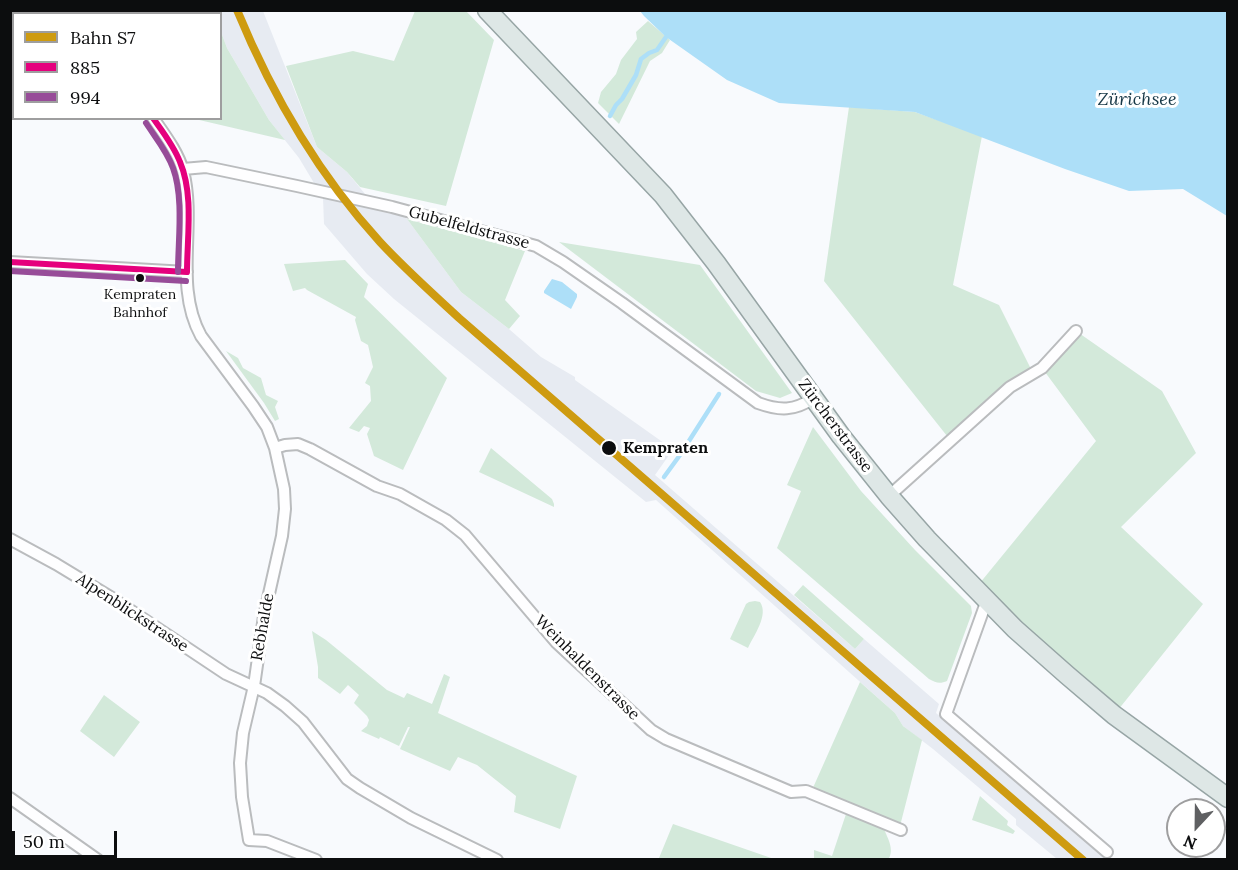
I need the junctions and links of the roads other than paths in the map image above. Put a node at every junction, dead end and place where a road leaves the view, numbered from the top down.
1 (488, 10) edge
2 (154, 120) edge
3 (183, 169) junction
4 (10, 262) edge
5 (187, 272) junction
6 (1076, 331) dead end
7 (814, 398) junction
8 (275, 448) junction
9 (889, 496) junction
10 (10, 540) edge
11 (987, 600) junction
12 (254, 686) junction
13 (10, 798) edge
14 (1227, 798) edge
15 (900, 830) dead end
16 (1107, 852) dead end
17 (98, 860) edge
18 (316, 860) edge
19 (497, 860) edge

1 - 7 main road, Zürcherstrasse
2 - 3 street
3 - 5 street, Rebhalde
3 - 7 street, Gubelfeldstrasse
4 - 5 street
5 - 8 street, Rebhalde
6 - 9 street
7 - 9 main road, Zürcherstrasse
8 - 12 street, Rebhalde
8 - 15 street, Weinhaldenstrasse
9 - 11 main road, Zürcherstrasse
10 - 12 street, Alpenblickstrasse
11 - 14 main road, Zürcherstrasse
11 - 16 street
12 - 18 street, Rebhalde
12 - 19 street
13 - 17 street

